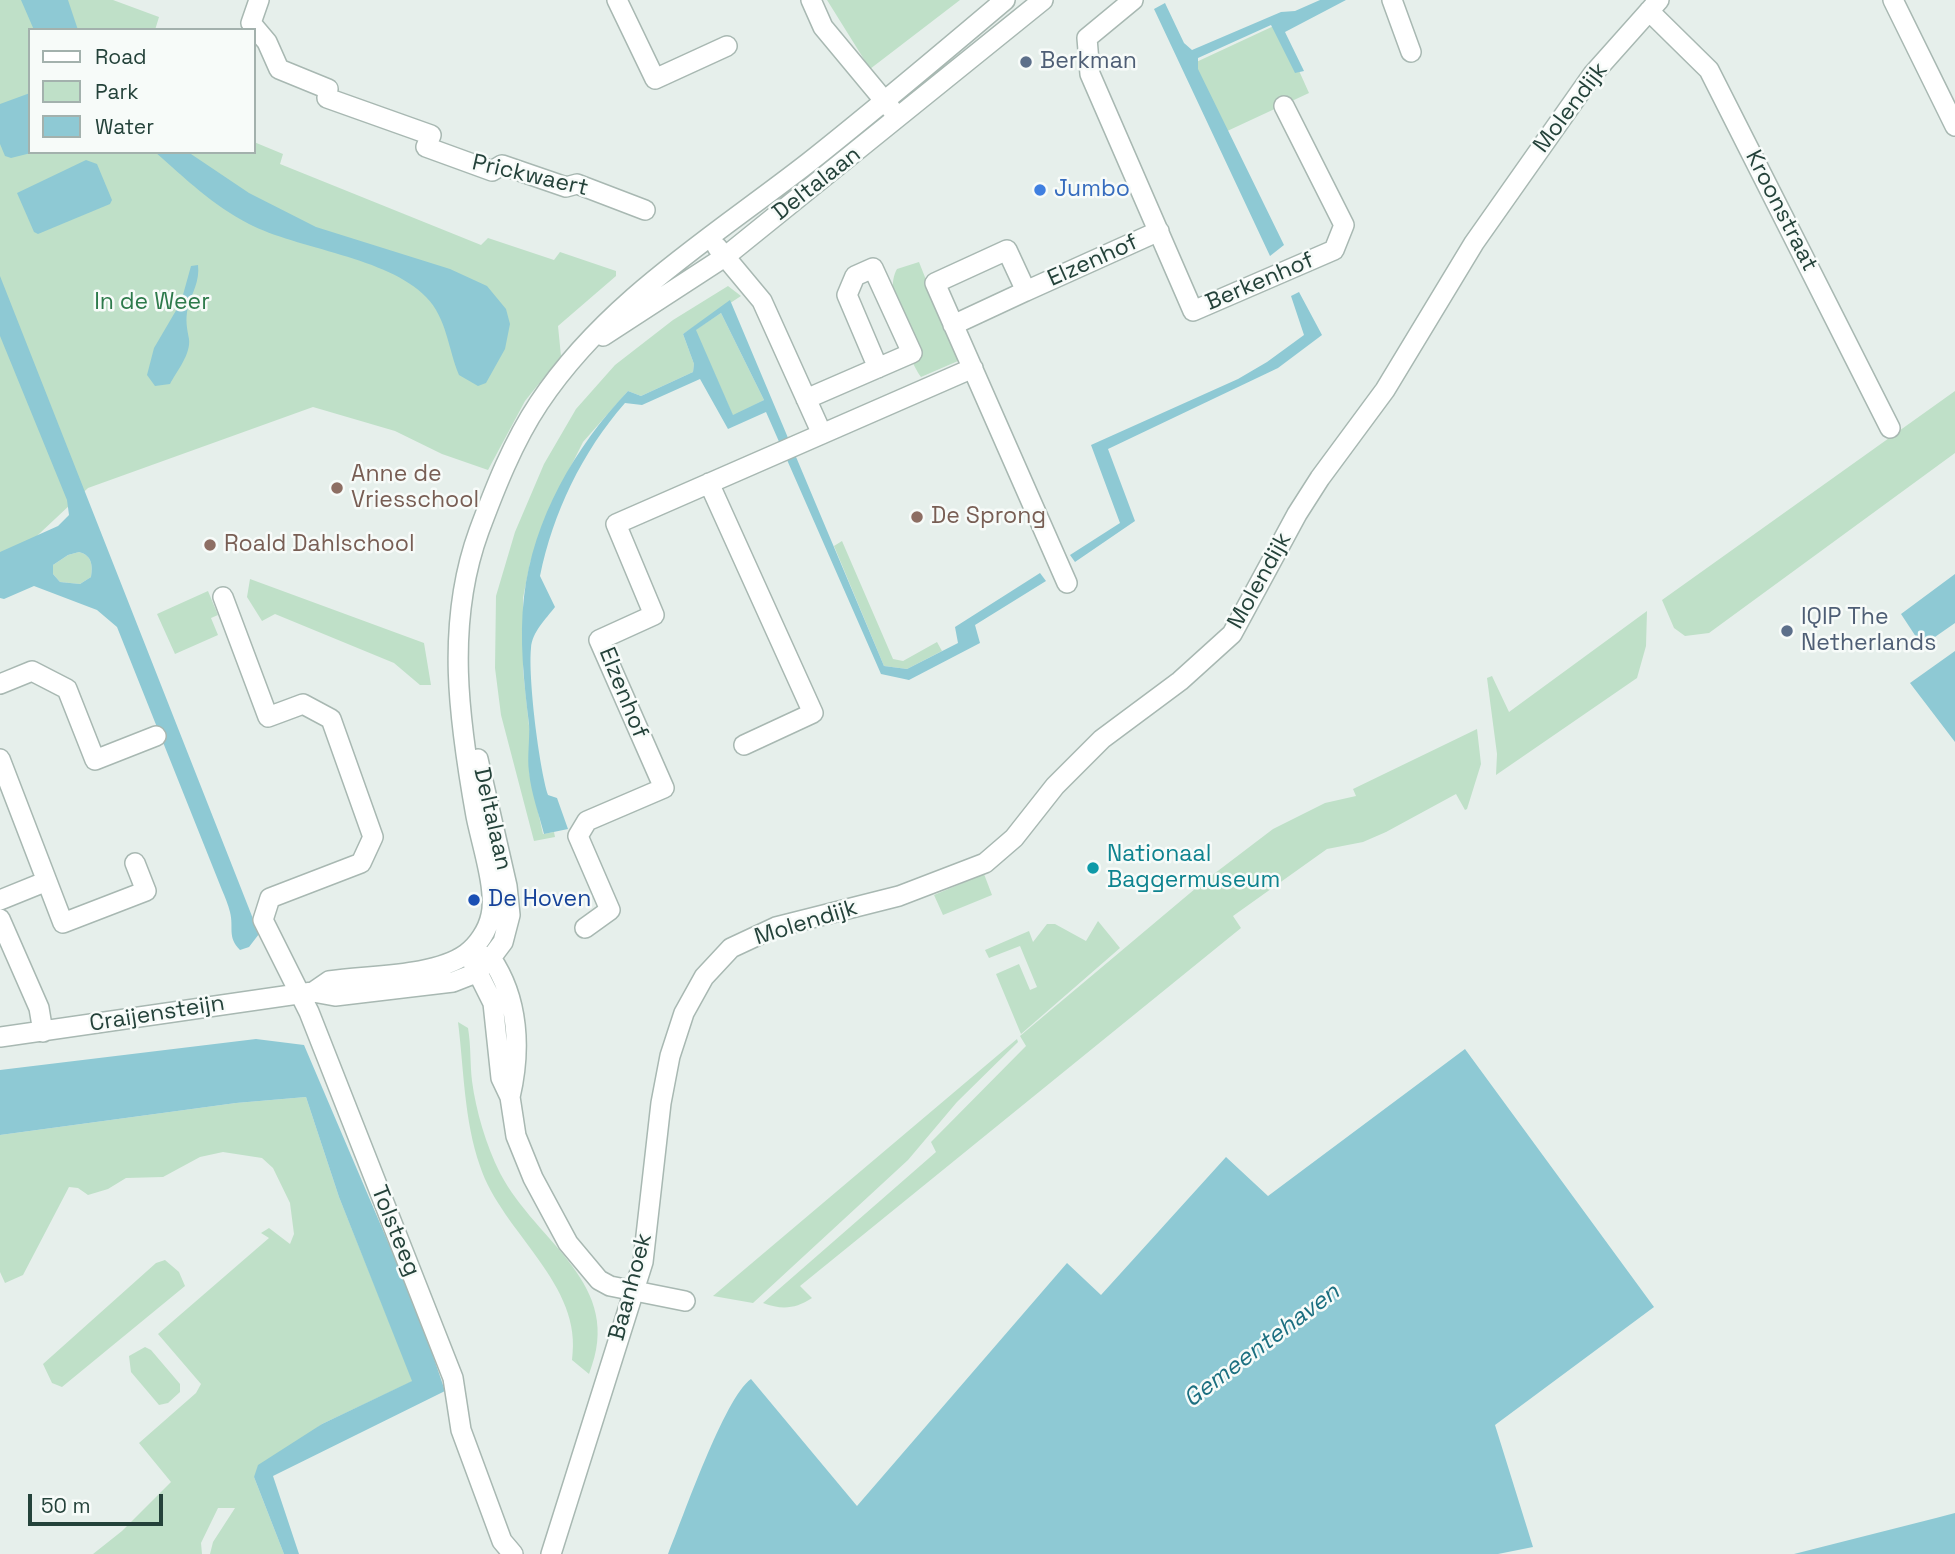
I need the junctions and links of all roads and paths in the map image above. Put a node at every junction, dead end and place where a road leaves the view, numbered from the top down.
1 (259, 0) edge
2 (617, 0) edge
3 (811, 0) edge
4 (1005, 0) edge
5 (1043, 0) edge
6 (1133, 0) edge
7 (1392, 0) edge
8 (1893, 0) edge
9 (1654, 5) edge
10 (255, 28) edge
11 (256, 29) edge
12 (727, 46) dead end
13 (1411, 52) dead end
14 (883, 100) junction
15 (1284, 106) dead end
16 (899, 118) junction
17 (1955, 126) edge
18 (645, 210) dead end
19 (1159, 231) junction
20 (708, 237) junction
21 (726, 256) junction
22 (1026, 291) junction
23 (954, 324) junction
24 (579, 352) junction
25 (878, 368) junction
26 (973, 368) junction
27 (806, 399) junction
28 (1890, 428) dead end
29 (822, 434) junction
30 (709, 483) junction
31 (1067, 583) dead end
32 (223, 597) dead end
33 (0, 684) edge
34 (463, 719) junction
35 (156, 736) dead end
36 (744, 745) dead end
37 (0, 759) edge
38 (135, 863) dead end
39 (47, 881) junction
40 (0, 900) edge
41 (0, 919) edge
42 (585, 929) dead end
43 (469, 952) junction
44 (491, 958) junction
45 (476, 972) junction
46 (305, 993) junction
47 (684, 1013) joint
48 (43, 1032) junction
49 (0, 1037) edge
50 (510, 1097) junction
51 (634, 1290) junction
52 (685, 1301) dead end
53 (513, 1554) edge
54 (551, 1554) edge

1 - 10 street, Prickwaert
2 - 12 street
3 - 14 street
4 - 14 street, Deltalaan
5 - 16 street, Deltalaan
6 - 19 street
7 - 13 street
8 - 17 street
9 - 28 street, Kroonstraat
9 - 47 street, Molendijk
11 - 18 street, Prickwaert
14 - 16 street
14 - 20 street, Deltalaan
15 - 19 street, Berkenhof
16 - 21 street, Deltalaan
19 - 22 street, Elzenhof
20 - 21 street
20 - 24 street, Deltalaan
21 - 24 street, Deltalaan
21 - 27 street
22 - 23 street, Elzenhof
22 - 23 street, Elzenhof
23 - 26 street, Elzenhof
24 - 34 street, Deltalaan
25 - 25 street
25 - 27 street
26 - 29 street, Elzenhof
26 - 31 street, Elzenhof
27 - 29 street
29 - 30 street, Elzenhof
30 - 36 street
30 - 42 street, Elzenhof
32 - 46 street, Tolsteeg
33 - 35 street
34 - 43 street, Deltalaan
34 - 44 street, Deltalaan
37 - 39 street
38 - 39 street
39 - 40 street
41 - 48 street
43 - 44 street
43 - 45 street
43 - 46 street, Craijensteijn
44 - 45 street, Craijensteijn
44 - 50 street
45 - 46 street, Craijensteijn
45 - 50 street
46 - 48 street, Craijensteijn
46 - 53 street, Tolsteeg
47 - 51 street, Baanhoek
48 - 49 street, Craijensteijn
50 - 51 street
51 - 52 street
51 - 54 street, Baanhoek

